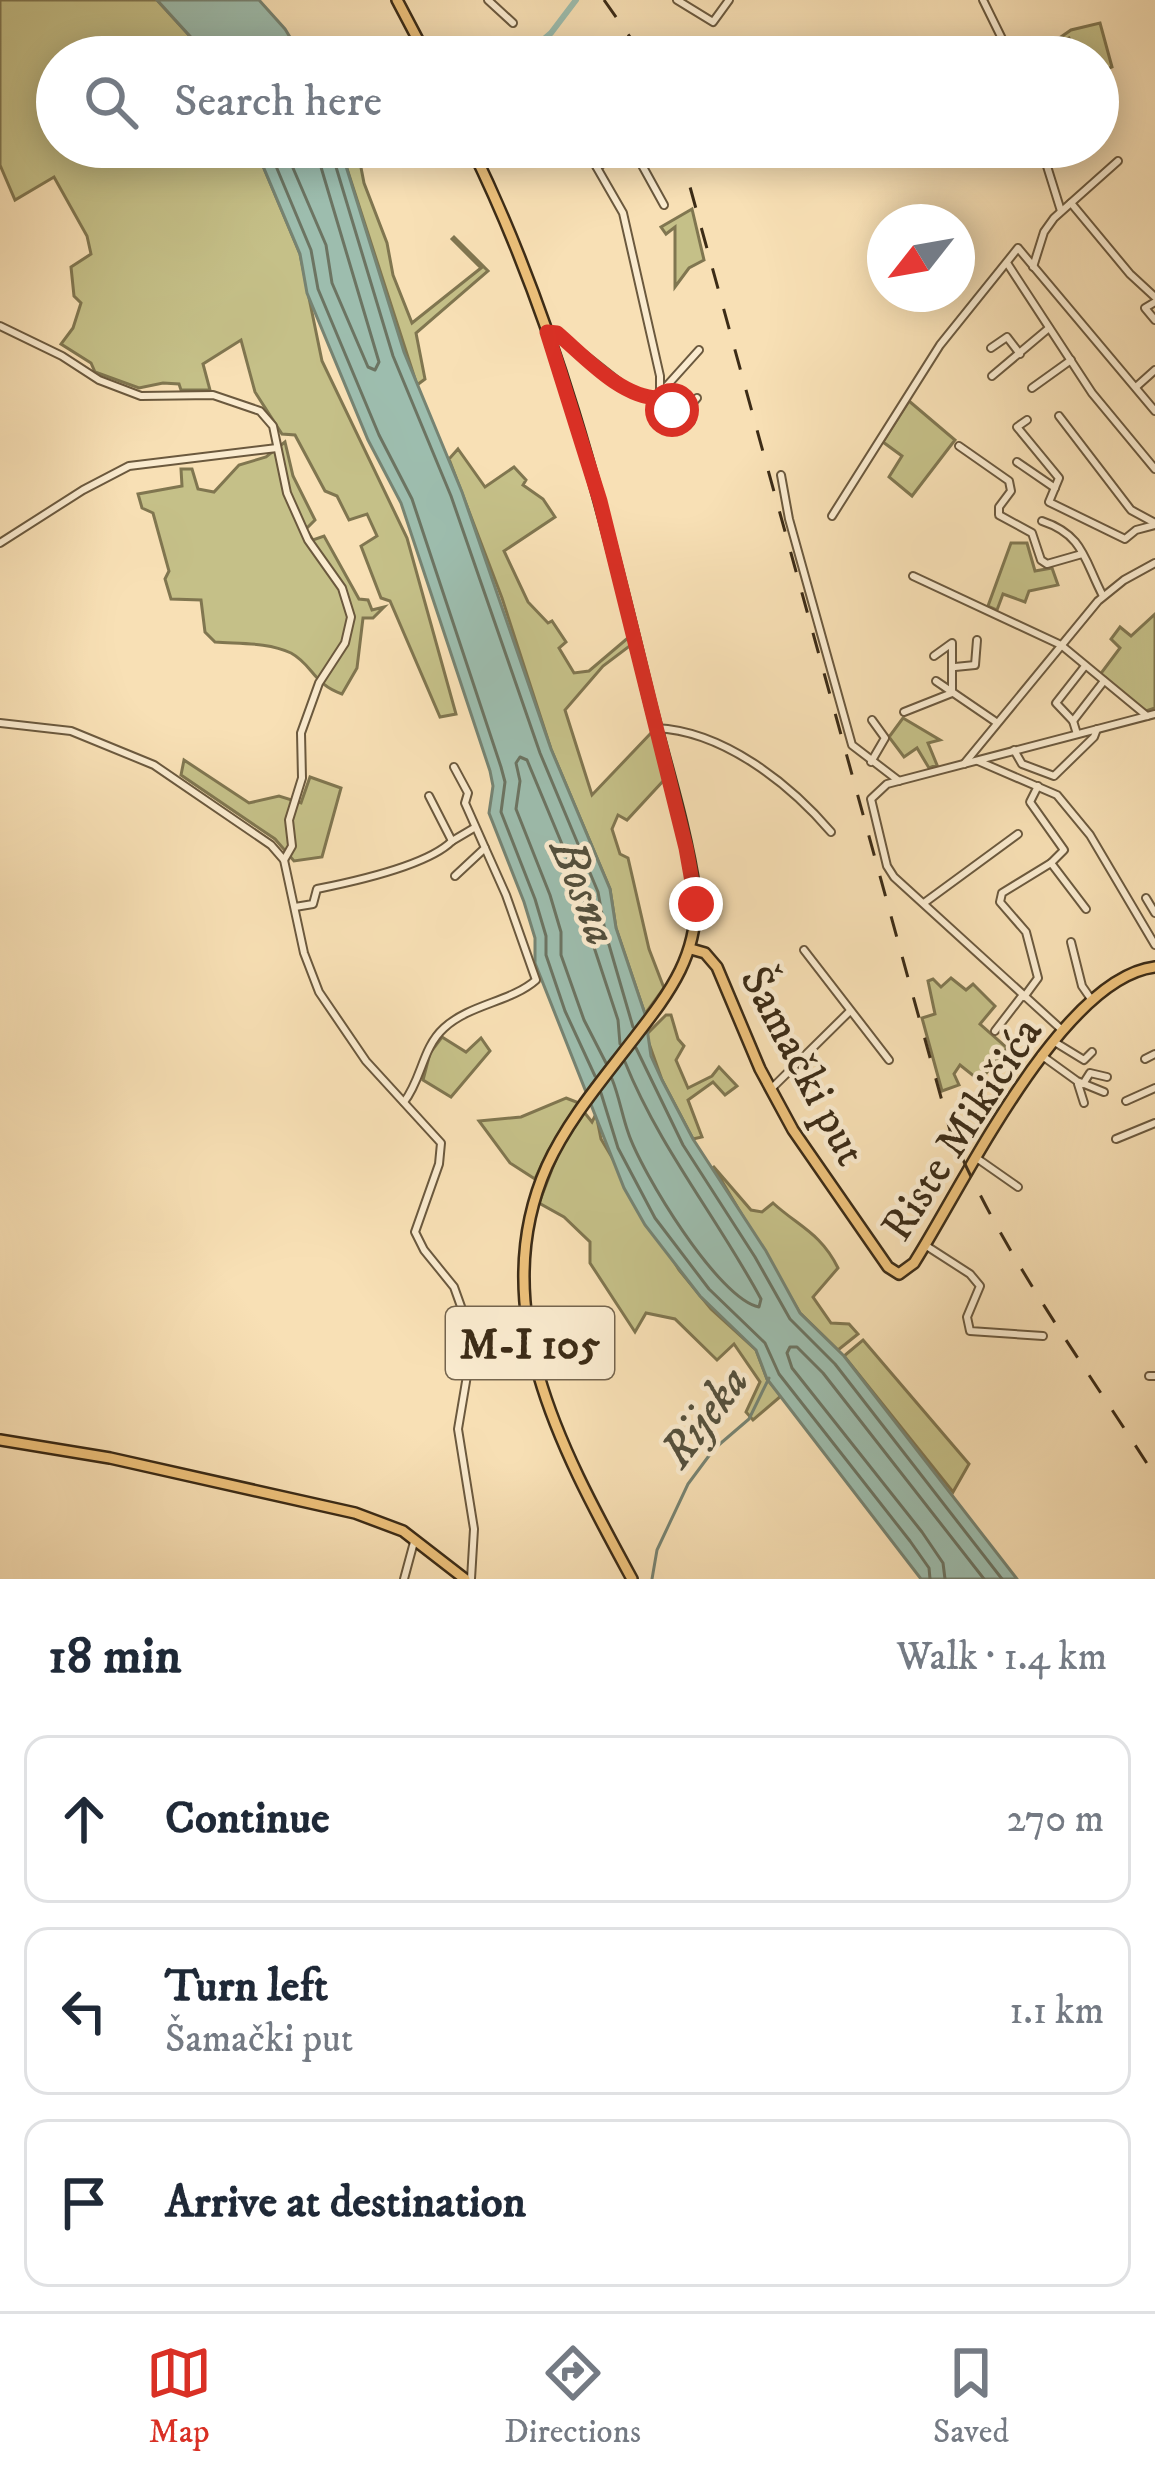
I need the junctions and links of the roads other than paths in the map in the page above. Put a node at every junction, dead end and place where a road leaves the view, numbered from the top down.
1 (397, 0) edge
2 (488, 0) edge
3 (729, 0) edge
4 (983, 0) edge
5 (681, 1) edge
6 (513, 23) dead end
7 (416, 36) edge
8 (1001, 36) edge
9 (480, 168) edge
10 (598, 168) edge
11 (643, 168) edge
12 (1048, 168) edge
13 (1110, 168) edge
14 (1071, 203) junction
15 (664, 205) dead end
16 (1061, 211) junction
17 (1006, 262) junction
18 (1033, 267) junction
19 (1155, 300) edge
20 (1155, 320) edge
21 (0, 326) edge
22 (1049, 328) junction
23 (547, 332) junction
24 (991, 349) dead end
25 (699, 350) dead end
26 (1020, 354) junction
27 (1071, 360) junction
28 (1155, 370) edge
29 (992, 376) dead end
30 (1136, 387) junction
31 (1032, 388) dead end
32 (661, 396) junction
33 (697, 398) dead end
34 (1155, 411) edge
35 (1059, 416) dead end
36 (1027, 420) dead end
37 (959, 446) dead end
38 (277, 448) junction
39 (1016, 462) dead end
40 (1155, 469) edge
41 (781, 475) dead end
42 (1055, 488) junction
43 (832, 515) dead end
44 (1042, 521) dead end
45 (1155, 524) edge
46 (0, 543) edge
47 (1082, 554) junction
48 (1155, 563) edge
49 (913, 576) dead end
50 (1103, 596) junction
51 (977, 640) dead end
52 (1061, 645) junction
53 (934, 656) dead end
54 (1085, 666) junction
55 (955, 667) junction
56 (936, 680) dead end
57 (1104, 681) junction
58 (952, 693) junction
59 (904, 712) dead end
60 (1151, 715) edge
61 (872, 720) dead end
62 (1073, 721) junction
63 (996, 722) junction
64 (0, 723) edge
65 (656, 728) junction
66 (1097, 729) junction
67 (1077, 734) junction
68 (1014, 750) junction
69 (977, 761) junction
70 (871, 762) junction
71 (964, 764) junction
72 (454, 767) dead end
73 (899, 781) junction
74 (1038, 786) junction
75 (428, 796) dead end
76 (474, 829) junction
77 (831, 832) dead end
78 (1018, 834) dead end
79 (452, 842) junction
80 (484, 848) junction
81 (284, 860) junction
82 (1051, 863) junction
83 (455, 876) dead end
84 (1147, 898) dead end
85 (924, 903) junction
86 (296, 907) junction
87 (1086, 909) dead end
88 (1155, 913) edge
89 (1071, 942) dead end
90 (1155, 945) edge
91 (691, 949) junction
92 (804, 950) dead end
93 (708, 959) junction
94 (1155, 967) edge
95 (682, 971) junction
96 (1023, 996) junction
97 (1091, 999) junction
98 (850, 1011) junction
99 (1062, 1030) junction
100 (995, 1031) dead end
101 (1053, 1041) junction
102 (1092, 1052) dead end
103 (1155, 1054) edge
104 (1041, 1055) junction
105 (1145, 1059) dead end
106 (889, 1060) dead end
107 (1107, 1077) dead end
108 (1080, 1083) junction
109 (1155, 1088) edge
110 (771, 1089) junction
111 (1104, 1092) dead end
112 (1126, 1101) dead end
113 (404, 1102) junction
114 (1084, 1103) dead end
115 (1155, 1123) edge
116 (1116, 1139) dead end
117 (978, 1160) junction
118 (1018, 1187) dead end
119 (926, 1245) junction
120 (882, 1258) joint
121 (1043, 1336) dead end
122 (0, 1440) edge
123 (415, 1539) junction
124 (404, 1579) edge
125 (468, 1579) edge
126 (632, 1579) edge

1 - 7 main road
2 - 6 street
3 - 5 street
4 - 8 street
9 - 23 main road, Šamački put / M-I 105
10 - 32 street
11 - 15 street
12 - 16 street
13 - 14 street
14 - 16 street
14 - 19 street
16 - 18 street
17 - 18 street
17 - 22 street
17 - 43 street
18 - 30 street
19 - 20 street
21 - 38 street
22 - 26 street
22 - 27 street
23 - 32 street
23 - 65 main road, Šamački put / M-I 105
24 - 26 street
25 - 32 street
26 - 29 street
27 - 31 street
27 - 40 street
28 - 30 street
30 - 34 street
32 - 33 street
35 - 45 street
36 - 42 street
37 - 47 street
38 - 46 street
38 - 81 street
39 - 42 street
41 - 70 street
42 - 45 street
44 - 47 street
47 - 50 street
48 - 50 street
49 - 52 street
50 - 52 street
51 - 55 street
52 - 54 street
52 - 63 street
53 - 55 street
54 - 57 street
54 - 62 street
55 - 58 street
56 - 58 street
57 - 60 street
57 - 62 street
58 - 59 street
58 - 63 street
60 - 66 street
61 - 70 street
62 - 67 street
63 - 71 street
64 - 81 street
65 - 77 street
65 - 91 main road, Šamački put / M-I 105
66 - 67 street
66 - 68 street
67 - 68 street
68 - 69 street
69 - 71 street
69 - 74 street
70 - 73 street
71 - 73 street
72 - 76 street
73 - 85 street
74 - 82 street
74 - 90 street
75 - 79 street
76 - 79 street
76 - 80 street
78 - 85 street
79 - 86 street
80 - 83 street
80 - 113 street
81 - 86 street
82 - 87 street
82 - 96 street
84 - 88 street
85 - 96 street
86 - 113 street
89 - 97 street
91 - 93 main road, Šamački put
91 - 95 main road, M-I 105
92 - 98 street
93 - 95 main road
93 - 110 main road, Šamački put
94 - 97 main road, Riste Mikičića
95 - 126 main road, M-I 105
96 - 99 street
96 - 100 street
97 - 99 main road, Riste Mikičića
98 - 106 street
98 - 110 street
99 - 101 main road, Riste Mikičića
101 - 102 street
101 - 104 main road, Riste Mikičića
103 - 105 street
104 - 108 street
104 - 117 main road, Riste Mikičića
107 - 108 street
108 - 111 street
108 - 114 street
109 - 112 street
110 - 120 main road, Šamački put
113 - 125 street
115 - 116 street
117 - 118 street
117 - 119 main road, Riste Mikičića
119 - 120 main road, Riste Mikičića
119 - 121 street
122 - 123 main road
123 - 124 street
123 - 125 main road

